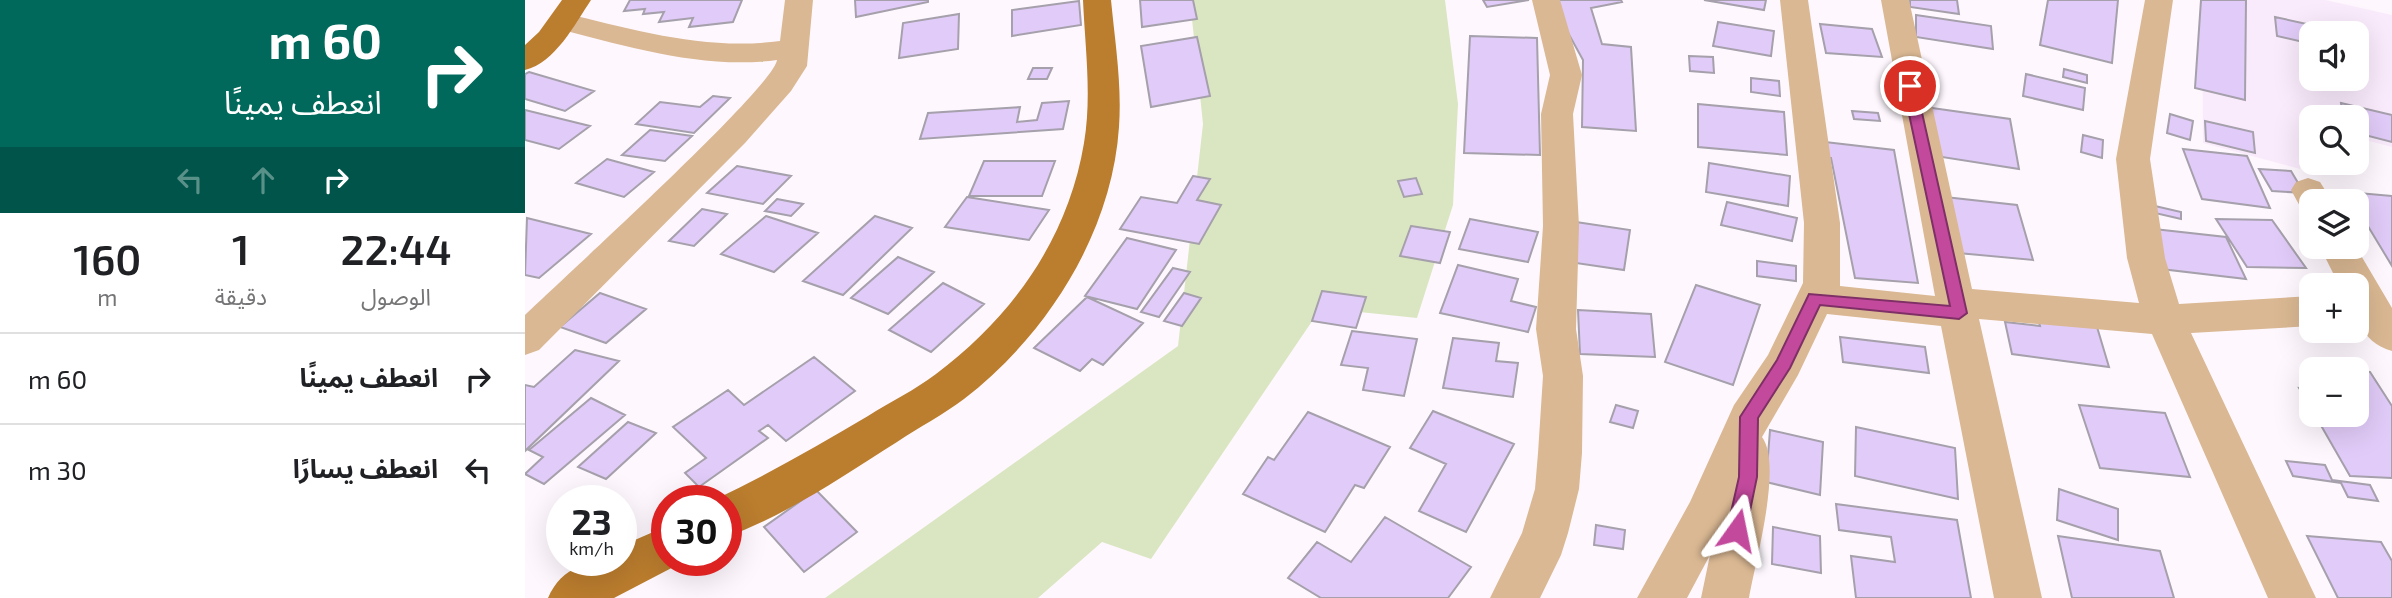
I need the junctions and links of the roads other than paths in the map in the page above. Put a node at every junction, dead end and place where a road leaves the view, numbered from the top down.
1 (799, 0) edge
2 (1097, 0) edge
3 (1546, 0) edge
4 (1794, 0) edge
5 (1895, 0) edge
6 (2159, 0) edge
7 (570, 11) edge
8 (795, 48) junction
9 (525, 61) edge
10 (2345, 259) edge
11 (1829, 294) junction
12 (1958, 308) junction
13 (2299, 312) edge
14 (2378, 318) edge
15 (2166, 320) junction
16 (525, 339) edge
17 (1749, 417) junction
18 (742, 509) edge
19 (651, 555) edge
20 (572, 598) edge
21 (1514, 598) edge
22 (1661, 598) edge
23 (1725, 598) edge
24 (2018, 598) edge
25 (2292, 598) edge

1 - 8 street
2 - 18 main road
3 - 21 street
4 - 11 street
5 - 12 street
6 - 15 street
7 - 8 street
7 - 9 main road
8 - 16 street
10 - 14 street
11 - 12 street
11 - 17 street
12 - 15 street
12 - 24 street
13 - 15 street
15 - 25 street
17 - 22 street
17 - 23 street
19 - 20 main road

